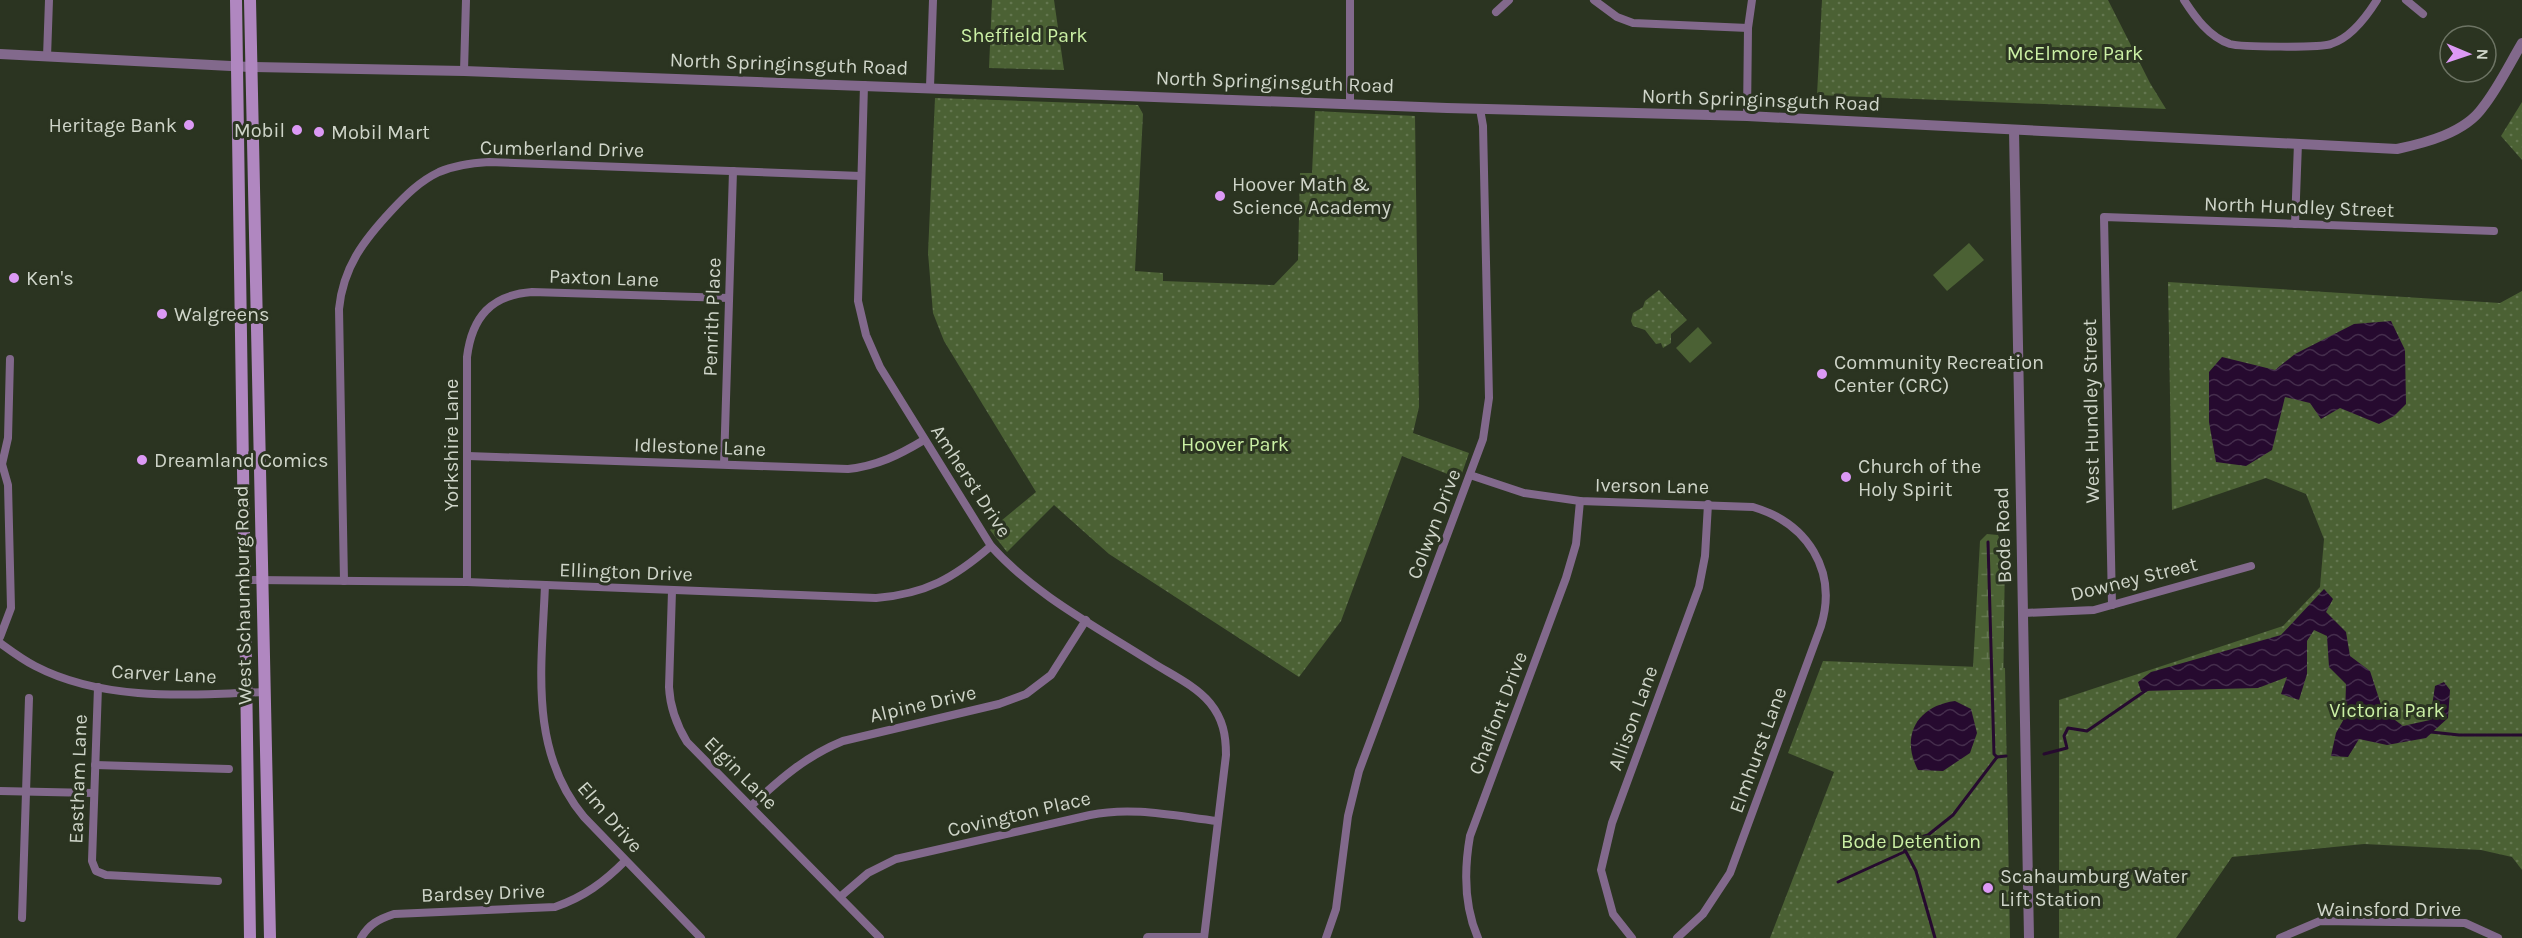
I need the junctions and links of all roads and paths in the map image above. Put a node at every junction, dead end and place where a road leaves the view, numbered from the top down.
1 (49, 0) edge
2 (236, 0) edge
3 (250, 0) edge
4 (466, 0) edge
5 (933, 0) edge
6 (1350, 0) edge
7 (1509, 0) edge
8 (1594, 0) edge
9 (1752, 0) edge
10 (2184, 0) edge
11 (2377, 0) edge
12 (2406, 0) edge
13 (1496, 12) dead end
14 (2423, 14) dead end
15 (1748, 28) junction
16 (2522, 43) edge
17 (0, 54) edge
18 (47, 57) junction
19 (236, 67) junction
20 (250, 67) junction
21 (464, 71) junction
22 (864, 85) junction
23 (930, 87) junction
24 (1350, 103) junction
25 (1480, 109) junction
26 (1747, 116) junction
27 (2014, 130) junction
28 (2298, 143) junction
29 (733, 171) junction
30 (861, 176) junction
31 (2104, 217) joint
32 (2295, 224) junction
33 (2494, 231) dead end
34 (729, 298) junction
35 (484, 313) joint
36 (10, 359) dead end
37 (924, 440) junction
38 (468, 456) junction
39 (1, 463) edge
40 (724, 464) junction
41 (1470, 475) junction
42 (1580, 501) junction
43 (1707, 504) junction
44 (4, 516) edge
45 (991, 546) junction
46 (1816, 556) joint
47 (2251, 566) dead end
48 (262, 579) junction
49 (244, 580) junction
50 (345, 581) junction
51 (467, 582) junction
52 (546, 585) junction
53 (672, 591) junction
54 (2112, 605) junction
55 (2024, 613) junction
56 (1086, 621) junction
57 (0, 637) edge
58 (0, 644) edge
59 (98, 687) junction
60 (264, 692) junction
61 (246, 693) junction
62 (29, 698) dead end
63 (94, 765) junction
64 (229, 769) dead end
65 (0, 791) edge
66 (26, 792) junction
67 (93, 793) junction
68 (751, 806) junction
69 (1217, 821) junction
70 (625, 861) junction
71 (218, 881) dead end
72 (840, 897) junction
73 (22, 918) dead end
74 (250, 938) edge
75 (270, 938) edge
76 (361, 938) edge
77 (701, 938) edge
78 (880, 938) edge
79 (1148, 938) edge
80 (1203, 938) edge
81 (1326, 938) edge
82 (1478, 938) edge
83 (1632, 938) edge
84 (1677, 938) edge
85 (2030, 938) edge
86 (2280, 938) edge
87 (2498, 938) edge

1 - 18 street
2 - 19 main road, West Schaumburg Road
3 - 20 main road, West Schaumburg Road
4 - 21 street
5 - 23 street
6 - 24 street
7 - 13 street
8 - 15 street
9 - 15 street
10 - 11 street
12 - 14 street
15 - 26 street
16 - 28 street
17 - 18 street, North Springinsguth Road
18 - 19 street, North Springinsguth Road
19 - 20 street, North Springinsguth Road
19 - 49 main road, West Schaumburg Road
20 - 21 street, North Springinsguth Road
20 - 48 main road, West Schaumburg Road
21 - 22 street, North Springinsguth Road
22 - 23 street, North Springinsguth Road
22 - 30 street, Amherst Drive
23 - 24 street, North Springinsguth Road
24 - 25 street, North Springinsguth Road
25 - 26 street, North Springinsguth Road
25 - 41 street, Colwyn Drive
26 - 27 street, North Springinsguth Road
27 - 28 street, North Springinsguth Road
27 - 55 street, Bode Road
28 - 32 street
29 - 30 street, Cumberland Drive
29 - 34 street, Penrith Place
29 - 50 street, Cumberland Drive
30 - 37 street, Amherst Drive
31 - 32 street, North Hundley Street
31 - 54 street, West Hundley Street
32 - 33 street, North Hundley Street
34 - 35 street, Paxton Lane
34 - 40 street, Penrith Place
35 - 38 street, Yorkshire Lane
36 - 39 street
37 - 40 street, Idlestone Lane
37 - 45 street, Amherst Drive
38 - 40 street, Idlestone Lane
38 - 51 street, Yorkshire Lane
39 - 44 street
41 - 42 street, Iverson Lane
41 - 81 street, Colwyn Drive
42 - 43 street, Iverson Lane
42 - 82 street, Chalfont Drive
43 - 46 street, Iverson Lane
43 - 83 street, Allison Lane
44 - 57 street
45 - 53 street, Ellington Drive
45 - 56 street, Amherst Drive
46 - 84 street, Elmhurst Lane
47 - 54 street, Downey Street
48 - 49 street, Ellington Drive
48 - 50 street, Ellington Drive
48 - 60 main road, West Schaumburg Road
49 - 61 main road, West Schaumburg Road
50 - 51 street, Ellington Drive
51 - 52 street, Ellington Drive
52 - 53 street, Ellington Drive
52 - 70 street, Elm Drive
53 - 68 street, Elgin Lane
54 - 55 street, Downey Street
55 - 85 street, Bode Road
56 - 68 street, Alpine Drive
56 - 69 street, Amherst Drive
58 - 59 street, Carver Lane
59 - 61 street, Carver Lane
59 - 63 street, Eastham Lane
60 - 61 street, Carver Lane
60 - 75 main road, West Schaumburg Road
61 - 74 main road, West Schaumburg Road
62 - 66 street
63 - 64 street
63 - 67 street, Eastham Lane
65 - 66 street
66 - 67 street
66 - 73 street
67 - 71 street, Eastham Lane
68 - 72 street, Elgin Lane
69 - 72 street, Covington Place
69 - 80 street, Amherst Drive
70 - 76 street, Bardsey Drive
70 - 77 street, Elm Drive
72 - 78 street, Elgin Lane
79 - 80 street
86 - 87 street, Wainsford Drive

